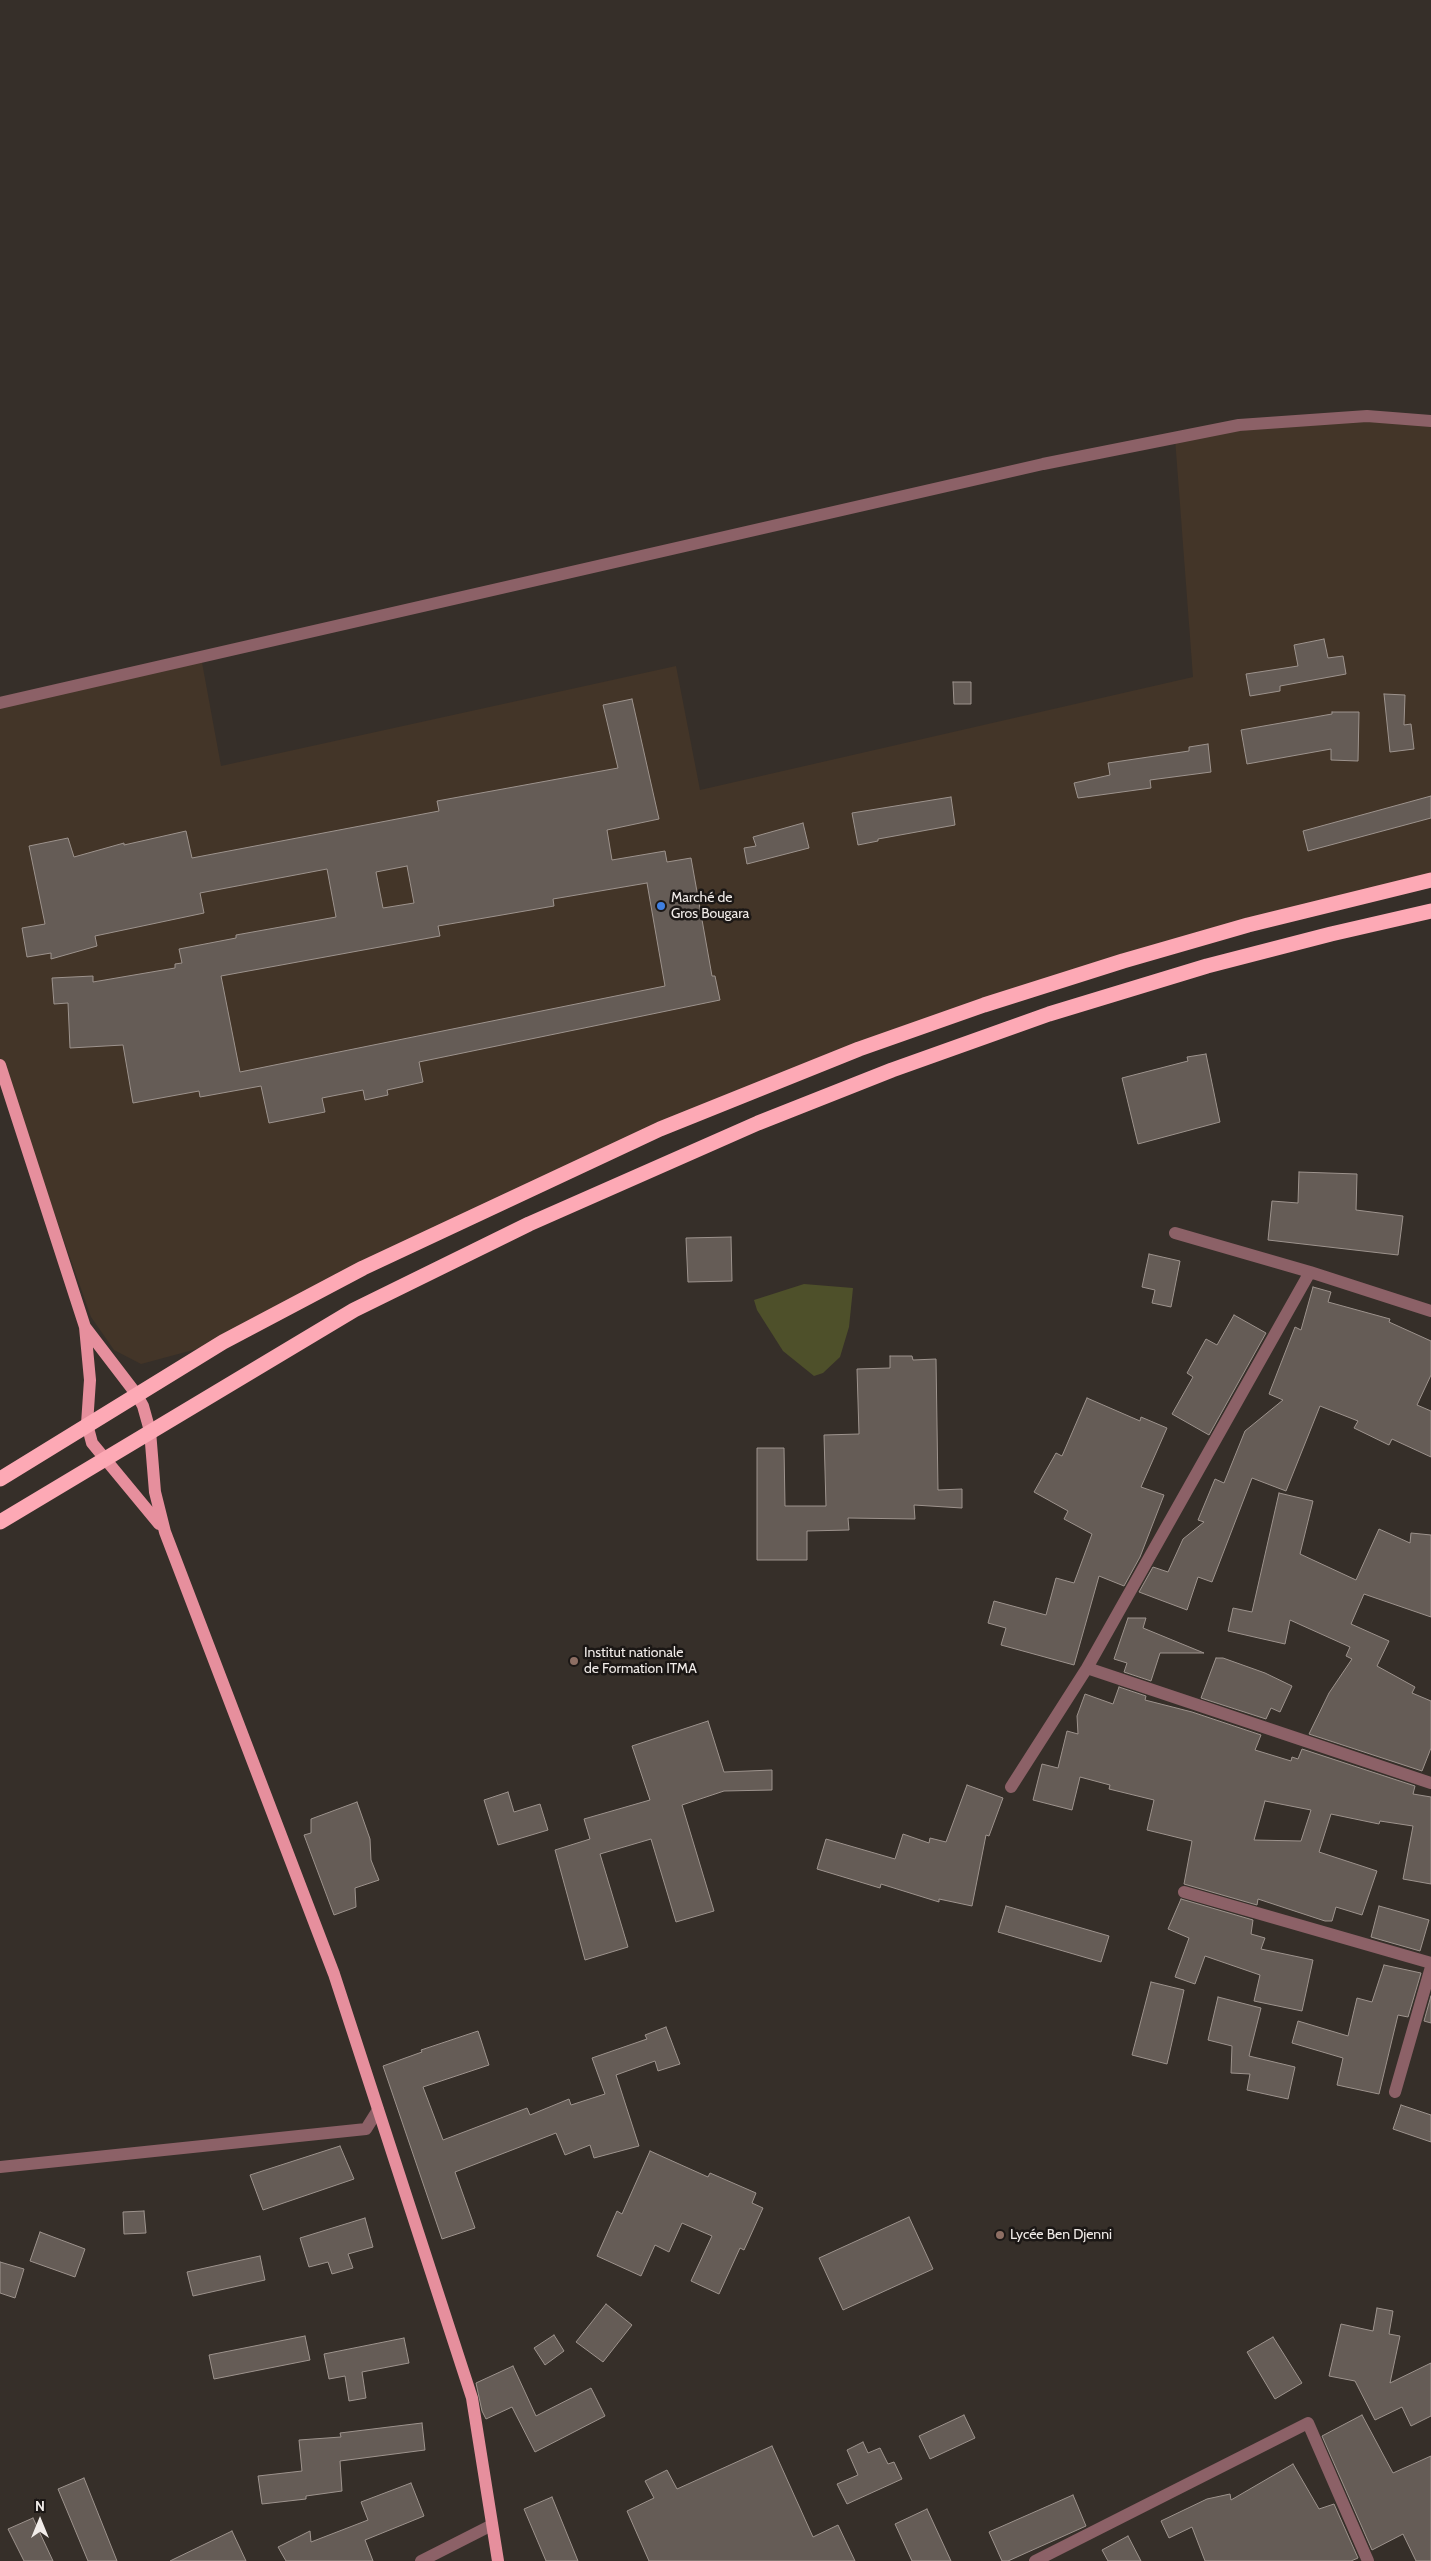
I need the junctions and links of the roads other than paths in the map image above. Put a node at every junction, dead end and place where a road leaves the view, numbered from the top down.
1 (1431, 422) edge
2 (0, 704) edge
3 (1431, 880) edge
4 (1431, 911) edge
5 (0, 1064) edge
6 (1175, 1234) dead end
7 (1310, 1272) junction
8 (1431, 1310) edge
9 (85, 1327) junction
10 (137, 1395) junction
11 (87, 1424) junction
12 (150, 1431) junction
13 (105, 1459) junction
14 (0, 1478) edge
15 (0, 1522) edge
16 (165, 1532) junction
17 (1087, 1668) junction
18 (1431, 1783) edge
19 (1011, 1787) dead end
20 (1184, 1892) dead end
21 (1431, 1963) edge
22 (1431, 1967) edge
23 (1395, 2092) dead end
24 (378, 2110) junction
25 (0, 2167) edge
26 (492, 2526) junction
27 (421, 2561) edge
28 (498, 2561) edge
29 (1035, 2561) edge
30 (1368, 2561) edge

1 - 2 street
3 - 10 highway
4 - 12 highway
5 - 9 main road
6 - 7 street
7 - 8 street
7 - 17 street
9 - 10 main road
9 - 11 main road
10 - 11 highway
10 - 12 main road
11 - 13 main road
11 - 14 highway
12 - 13 highway
12 - 16 main road
13 - 15 highway
13 - 16 main road
16 - 24 main road
17 - 18 street
17 - 19 street
20 - 21 street
22 - 23 street
24 - 25 street
24 - 26 main road
26 - 27 street
26 - 28 main road
29 - 30 street

